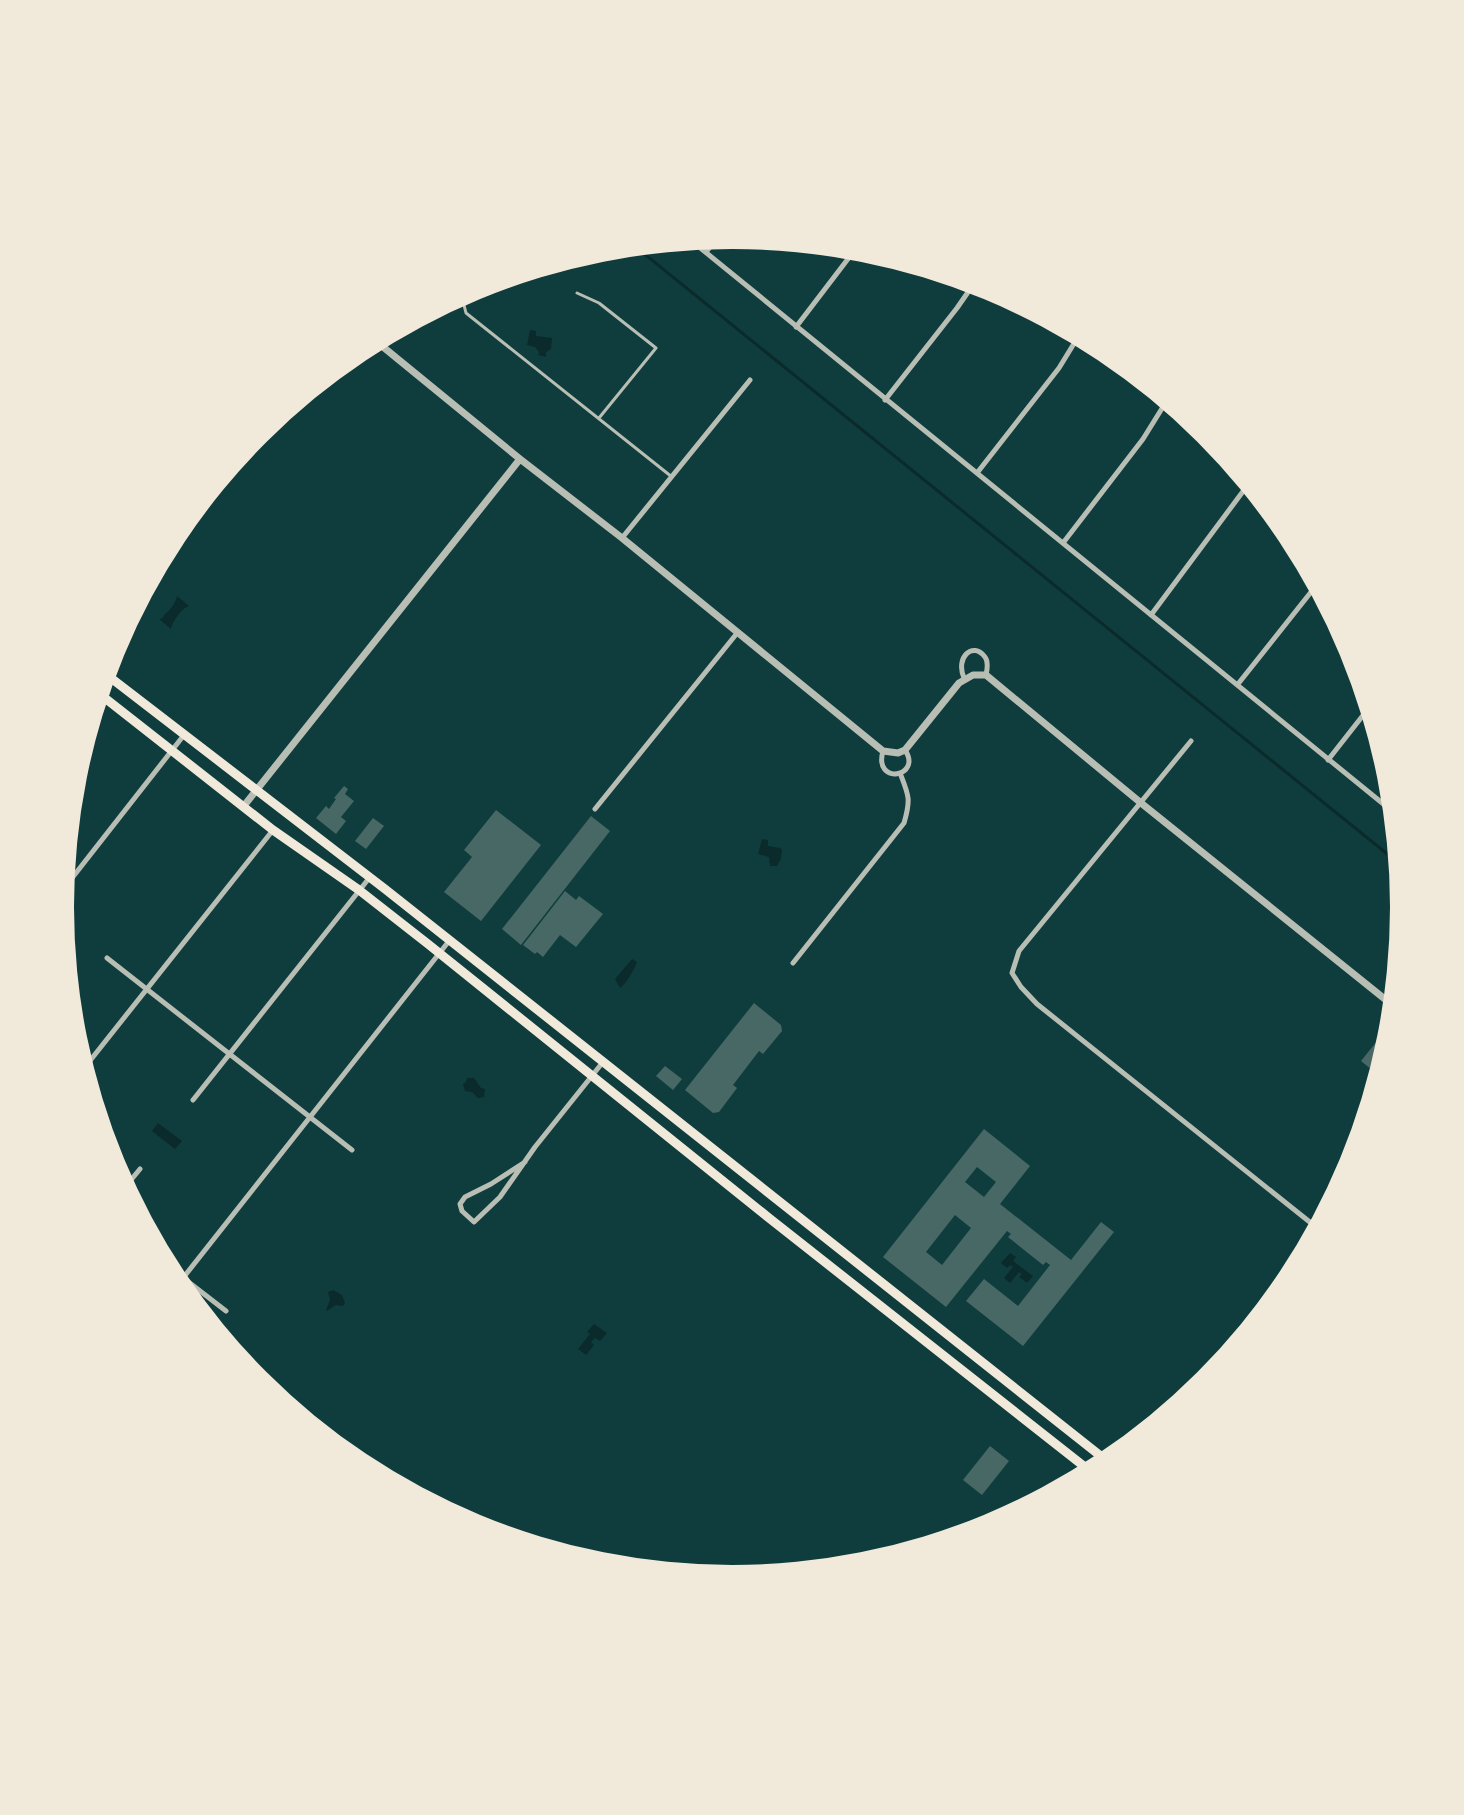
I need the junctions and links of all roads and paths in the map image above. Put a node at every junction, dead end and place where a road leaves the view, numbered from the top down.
1 (703, 250) edge
2 (708, 250) edge
3 (706, 252) junction
4 (847, 260) edge
5 (577, 293) dead end
6 (968, 293) edge
7 (464, 306) edge
8 (796, 327) junction
9 (1073, 345) edge
10 (385, 348) edge
11 (750, 380) dead end
12 (885, 400) junction
13 (1162, 409) edge
14 (599, 418) junction
15 (520, 459) junction
16 (977, 473) junction
17 (672, 477) junction
18 (1242, 492) edge
19 (622, 538) junction
20 (1064, 543) junction
21 (1310, 593) edge
22 (1151, 615) junction
23 (738, 632) junction
24 (986, 675) junction
25 (964, 678) junction
26 (114, 680) edge
27 (1238, 684) junction
28 (107, 700) edge
29 (145, 704) junction
30 (1362, 717) edge
31 (132, 720) junction
32 (184, 735) junction
33 (1191, 741) dead end
34 (905, 750) junction
35 (172, 751) junction
36 (883, 751) junction
37 (1328, 760) junction
38 (900, 774) junction
39 (256, 791) junction
40 (1141, 803) junction
41 (1382, 804) edge
42 (243, 807) junction
43 (596, 809) dead end
44 (273, 830) junction
45 (75, 875) edge
46 (370, 877) junction
47 (359, 890) junction
48 (449, 940) junction
49 (439, 953) junction
50 (107, 958) dead end
51 (793, 963) dead end
52 (147, 989) junction
53 (1384, 998) edge
54 (230, 1054) junction
55 (91, 1059) edge
56 (603, 1062) junction
57 (592, 1075) junction
58 (193, 1100) dead end
59 (310, 1118) junction
60 (695, 1135) junction
61 (684, 1149) junction
62 (352, 1150) dead end
63 (525, 1162) junction
64 (140, 1168) dead end
65 (132, 1178) edge
66 (781, 1202) junction
67 (769, 1218) junction
68 (1310, 1222) edge
69 (870, 1273) junction
70 (185, 1275) edge
71 (194, 1286) edge
72 (858, 1289) junction
73 (226, 1311) dead end
74 (964, 1348) junction
75 (952, 1364) junction
76 (1060, 1423) junction
77 (1048, 1437) junction
78 (1099, 1454) edge
79 (1082, 1465) edge

1 - 3 street
2 - 3 street
3 - 8 street
4 - 8 street
5 - 14 lane
6 - 12 street
7 - 14 lane
8 - 12 street
9 - 16 street
10 - 15 street
11 - 17 street
12 - 16 street
13 - 20 street
14 - 17 lane
15 - 19 street
15 - 39 street
16 - 20 street
17 - 19 street
18 - 22 street
19 - 23 street
20 - 22 street
21 - 27 street
22 - 27 street
23 - 36 street
23 - 43 street
24 - 25 street
24 - 25 street
24 - 40 street
25 - 34 street
26 - 29 main road
27 - 37 street
28 - 31 main road
29 - 31 main road
29 - 32 main road
30 - 37 street
31 - 35 main road
32 - 35 street
32 - 39 main road
33 - 40 street
34 - 36 street
34 - 38 street
35 - 42 main road
35 - 45 street
36 - 38 street
37 - 41 street
38 - 51 street
39 - 42 street
39 - 46 main road
40 - 53 street
40 - 68 street
42 - 44 main road
44 - 47 main road
44 - 52 street
46 - 47 street
46 - 48 main road
47 - 49 main road
47 - 54 street
48 - 49 street
48 - 56 main road
49 - 57 main road
49 - 59 street
50 - 52 street
52 - 54 street
52 - 55 street
54 - 58 street
54 - 59 street
56 - 57 street
56 - 60 main road
57 - 61 main road
57 - 63 street
59 - 62 street
59 - 70 street
60 - 61 main road
60 - 66 main road
61 - 67 main road
63 - 63 street
64 - 65 street
66 - 67 main road
66 - 69 main road
67 - 72 main road
69 - 72 main road
69 - 74 main road
71 - 73 street
72 - 75 main road
74 - 75 main road
74 - 76 main road
75 - 77 main road
76 - 77 main road
76 - 78 main road
77 - 79 main road

